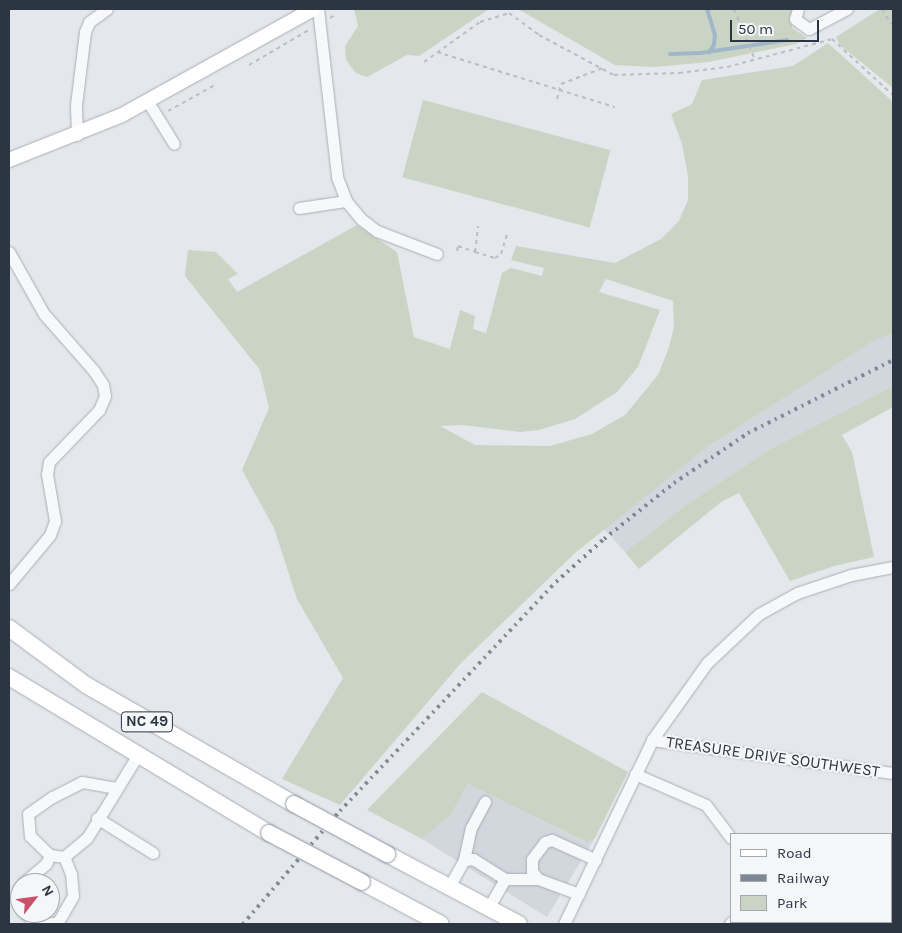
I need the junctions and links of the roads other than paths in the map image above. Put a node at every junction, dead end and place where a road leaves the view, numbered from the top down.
1 (313, 9) edge
2 (318, 9) edge
3 (798, 9) edge
4 (846, 9) edge
5 (100, 10) edge
6 (148, 102) junction
7 (77, 135) junction
8 (174, 144) dead end
9 (9, 160) edge
10 (346, 201) junction
11 (299, 208) dead end
12 (9, 252) edge
13 (437, 254) dead end
14 (893, 567) edge
15 (9, 584) edge
16 (9, 628) edge
17 (9, 676) edge
18 (652, 740) junction
19 (137, 756) junction
20 (635, 774) junction
21 (893, 774) edge
22 (116, 788) junction
23 (485, 802) dead end
24 (97, 818) junction
25 (730, 836) edge
26 (153, 853) dead end
27 (50, 855) junction
28 (64, 857) junction
29 (464, 860) junction
30 (596, 860) junction
31 (35, 873) edge
32 (504, 879) junction
33 (538, 879) junction
34 (449, 887) junction
35 (580, 894) junction
36 (488, 908) junction
37 (47, 924) edge
38 (441, 924) edge
39 (519, 924) edge
40 (564, 924) edge

1 - 6 main road
2 - 10 street
3 - 4 street
5 - 7 street
6 - 7 main road
6 - 8 street
7 - 9 main road
10 - 11 street
10 - 13 street
12 - 15 street
14 - 18 street
16 - 34 highway, NC 49 / NC 49, bridge
17 - 19 highway, NC 49
18 - 20 street
18 - 21 street, TREASURE DRIVE SOUTHWEST
19 - 22 street
19 - 38 highway, NC 49, bridge
20 - 25 street
20 - 30 street
22 - 24 street
22 - 27 street
23 - 29 street
24 - 26 street
24 - 28 street
27 - 28 street
27 - 31 street
28 - 37 street
29 - 32 street
29 - 34 street
30 - 33 street
30 - 35 street
32 - 33 street
32 - 36 street
33 - 35 street
34 - 36 highway, NC 49
35 - 40 street
36 - 39 highway, NC 49

